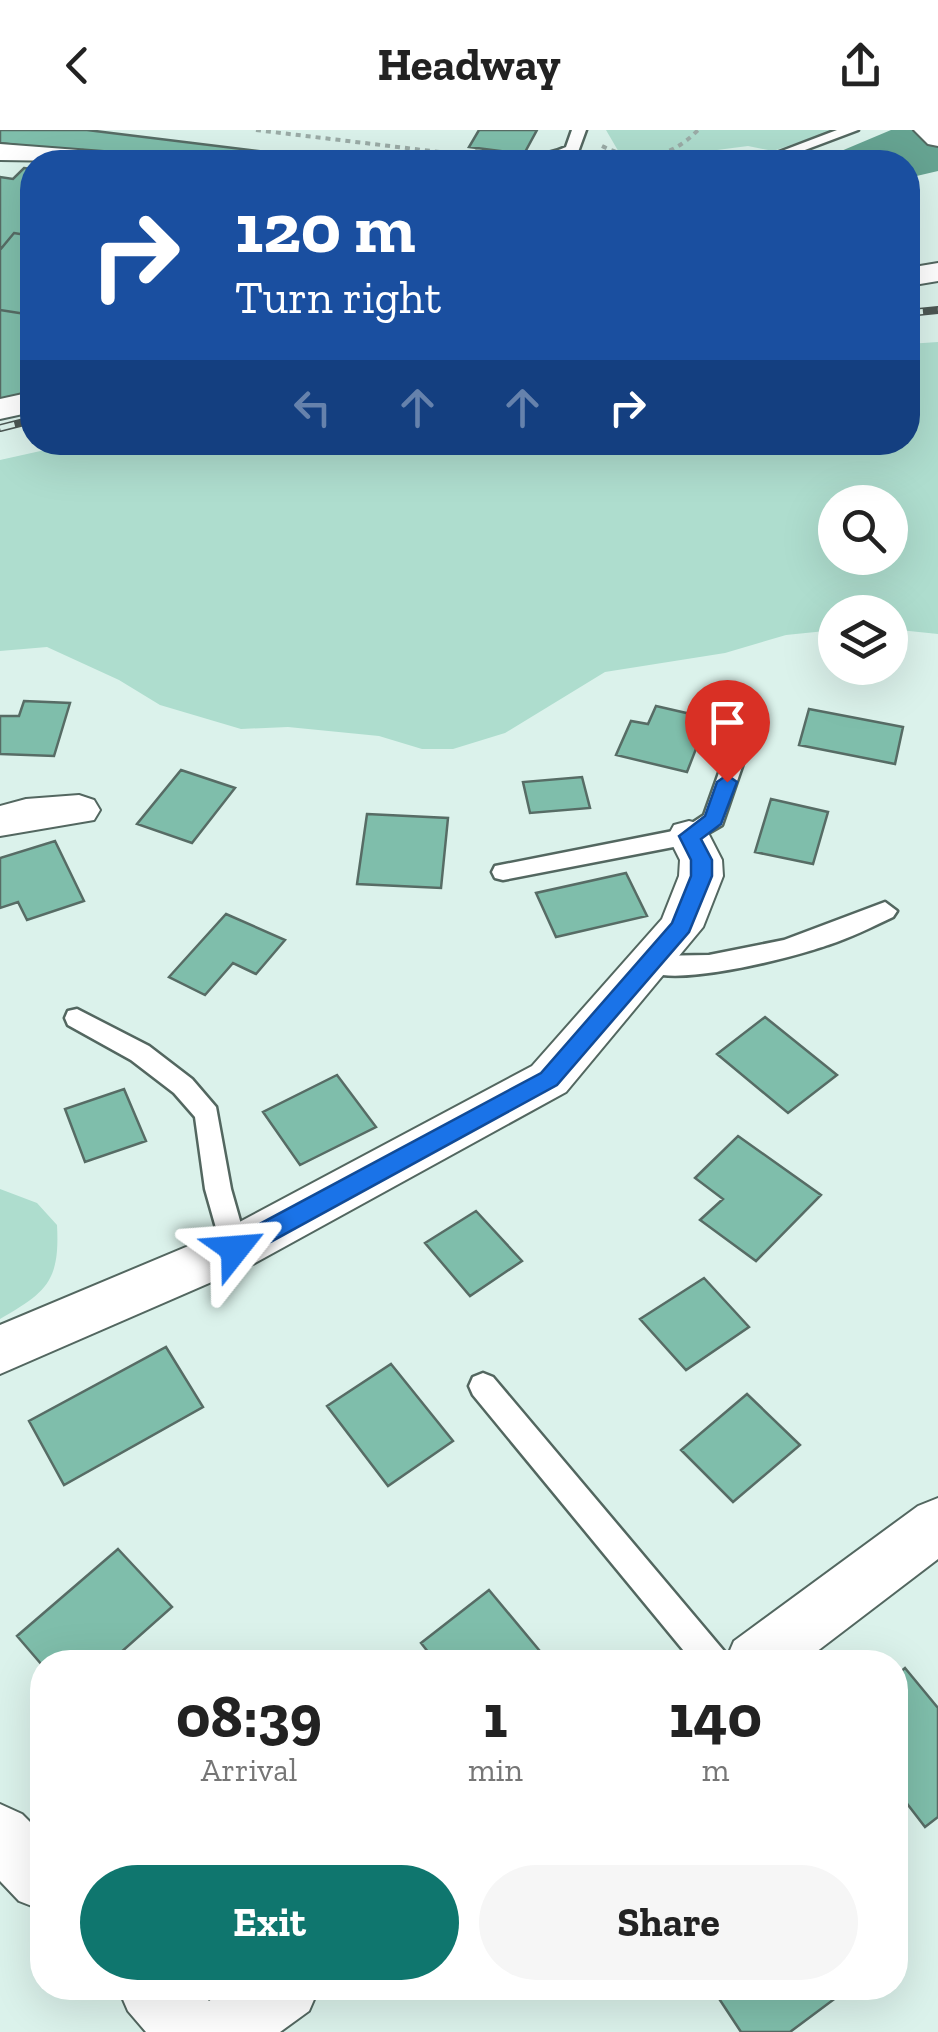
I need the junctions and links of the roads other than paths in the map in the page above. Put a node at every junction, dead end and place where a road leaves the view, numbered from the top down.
1 (851, 130) edge
2 (928, 130) edge
3 (938, 138) edge
4 (794, 150) edge
5 (752, 708) dead end
6 (79, 810) dead end
7 (0, 822) edge
8 (690, 836) junction
9 (503, 872) dead end
10 (885, 911) dead end
11 (651, 965) junction
12 (77, 1018) dead end
13 (235, 1249) junction
14 (0, 1350) edge
15 (483, 1386) dead end
16 (938, 1526) edge
17 (702, 1650) edge
18 (771, 1650) edge
19 (0, 1836) edge
20 (30, 1866) edge
21 (162, 2000) edge
22 (268, 2000) edge
23 (192, 2032) edge
24 (221, 2032) edge

1 - 4 lane
2 - 3 street
5 - 8 lane
6 - 7 street
8 - 9 lane
8 - 11 street
10 - 11 lane
11 - 13 street
12 - 13 lane
13 - 14 street
15 - 17 lane
16 - 18 street
19 - 20 street
21 - 23 street
22 - 24 street

